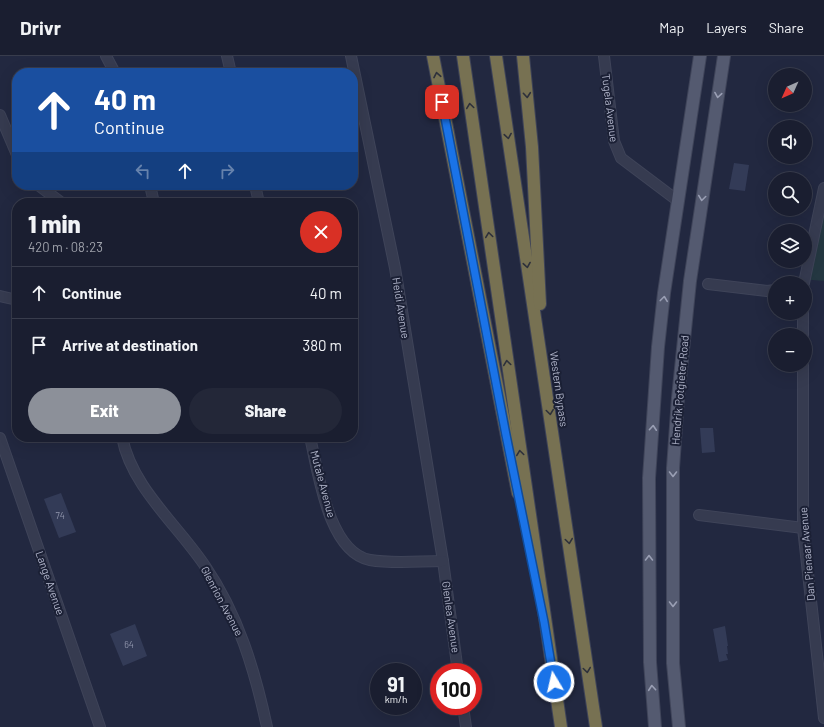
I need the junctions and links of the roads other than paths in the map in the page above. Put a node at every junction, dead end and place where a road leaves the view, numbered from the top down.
1 (106, 56) edge
2 (227, 56) edge
3 (351, 56) edge
4 (433, 56) edge
5 (463, 56) edge
6 (496, 56) edge
7 (523, 56) edge
8 (604, 56) edge
9 (700, 56) edge
10 (724, 56) edge
11 (112, 68) edge
12 (230, 68) edge
13 (353, 68) edge
14 (358, 90) edge
15 (0, 115) edge
16 (12, 143) edge
17 (824, 188) edge
18 (45, 190) edge
19 (55, 198) edge
20 (678, 201) junction
21 (805, 276) edge
22 (708, 284) dead end
23 (768, 291) edge
24 (0, 296) edge
25 (12, 299) edge
26 (803, 372) edge
27 (544, 374) junction
28 (0, 438) edge
29 (123, 442) edge
30 (311, 442) edge
31 (698, 515) dead end
32 (803, 528) junction
33 (443, 561) junction
34 (544, 622) junction
35 (457, 663) edge
36 (464, 715) edge
37 (824, 718) edge
38 (100, 727) edge
39 (267, 727) edge
40 (466, 727) edge
41 (560, 727) edge
42 (596, 727) edge
43 (655, 727) edge
44 (679, 727) edge

1 - 11 street
2 - 12 street
3 - 13 street, Heidi Avenue
34 -> 4 highway
34 -> 5 highway
6 -> 27 highway, Western Bypass
7 -> 27 highway
8 - 20 street, Tugela Avenue
9 - 20 main road
10 -> 44 main road, Hendrik Potgieter Road
14 - 33 street, Heidi Avenue
15 - 16 street
17 - 21 street
18 - 19 street
43 -> 20 main road
22 - 23 street
24 - 25 street
26 - 32 street, Dan Pienaar Avenue
27 -> 42 highway, Western Bypass
28 - 38 street, Lange Avenue
29 - 39 street, Glenrion Avenue
30 - 33 street, Mutale Avenue
31 - 32 street
32 - 37 street, Dan Pienaar Avenue
33 - 35 street, Glenlea Avenue
34 - 41 highway
36 - 40 street

